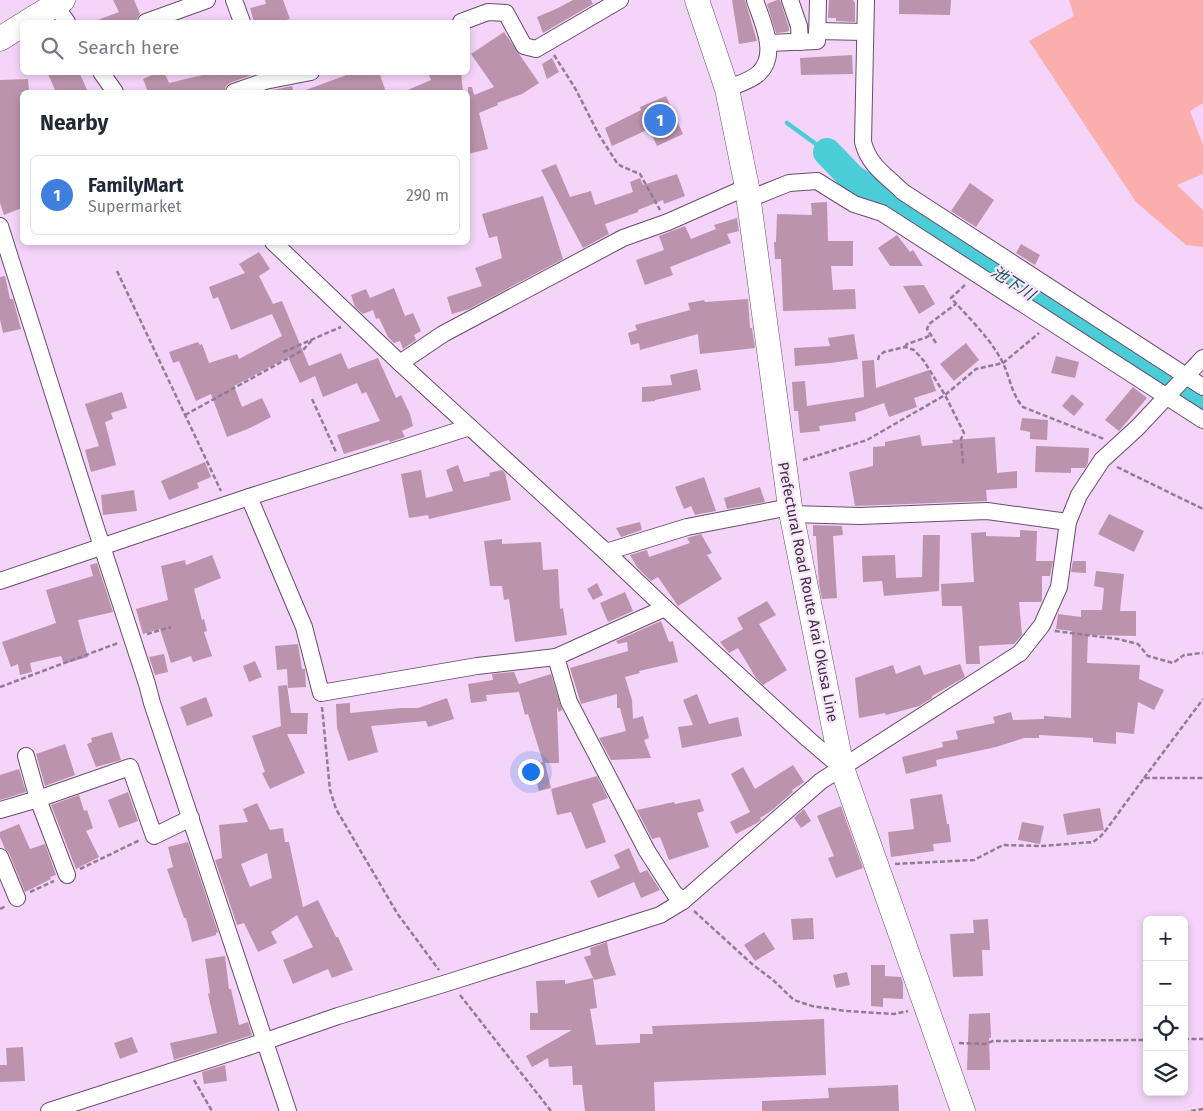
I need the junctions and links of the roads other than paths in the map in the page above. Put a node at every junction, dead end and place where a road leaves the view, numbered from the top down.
1 (207, 0) edge
2 (234, 0) edge
3 (620, 0) edge
4 (697, 0) edge
5 (755, 0) edge
6 (790, 0) edge
7 (818, 0) edge
8 (866, 0) edge
9 (60, 7) edge
10 (31, 20) edge
11 (152, 20) edge
12 (241, 20) edge
13 (466, 20) edge
14 (20, 26) edge
15 (818, 30) junction
16 (865, 32) junction
17 (0, 39) edge
18 (800, 42) junction
19 (768, 43) junction
20 (103, 75) edge
21 (282, 75) edge
22 (263, 77) edge
23 (728, 89) junction
24 (114, 90) edge
25 (238, 90) edge
26 (748, 193) junction
27 (0, 226) edge
28 (276, 245) edge
29 (1203, 358) edge
30 (400, 363) junction
31 (1186, 375) junction
32 (1203, 387) edge
33 (1166, 397) junction
34 (1203, 420) edge
35 (470, 427) junction
36 (250, 496) junction
37 (791, 510) junction
38 (1068, 522) junction
39 (102, 547) junction
40 (606, 552) junction
41 (0, 581) edge
42 (665, 608) junction
43 (556, 657) junction
44 (26, 756) dead end
45 (842, 768) junction
46 (38, 799) junction
47 (0, 810) edge
48 (190, 818) junction
49 (0, 857) edge
50 (67, 875) dead end
51 (17, 898) dead end
52 (683, 901) junction
53 (266, 1041) junction
54 (49, 1111) edge
55 (288, 1111) edge
56 (963, 1111) edge

1 - 11 street
2 - 12 street
3 - 13 street
4 - 23 main road, Prefectural Road Route Arai Okusa Line
5 - 19 street
6 - 18 street
7 - 15 street
8 - 16 street
9 - 10 main road
14 - 17 main road
15 - 16 street
15 - 18 street
16 - 31 street
18 - 19 street
19 - 23 street
20 - 24 street
21 - 22 street
22 - 25 street
23 - 26 main road, Prefectural Road Route Arai Okusa Line
26 - 30 street
26 - 33 street
26 - 37 main road, Prefectural Road Route Arai Okusa Line
27 - 39 street
28 - 30 street
29 - 31 street
30 - 35 street
31 - 32 street
31 - 33 street
33 - 34 street
33 - 38 street
35 - 36 street
35 - 40 street
36 - 39 street
36 - 43 street
37 - 38 street
37 - 40 street
37 - 45 main road, Prefectural Road Route Arai Okusa Line
38 - 45 street
39 - 41 street
39 - 48 street
40 - 42 street
42 - 43 street
42 - 45 street
43 - 52 street
44 - 46 street
45 - 52 street
45 - 56 main road, Prefectural Road Route Arai Okusa Line
46 - 47 street
46 - 48 street
46 - 50 street
48 - 53 street
49 - 51 street
52 - 53 street
53 - 54 street
53 - 55 street

